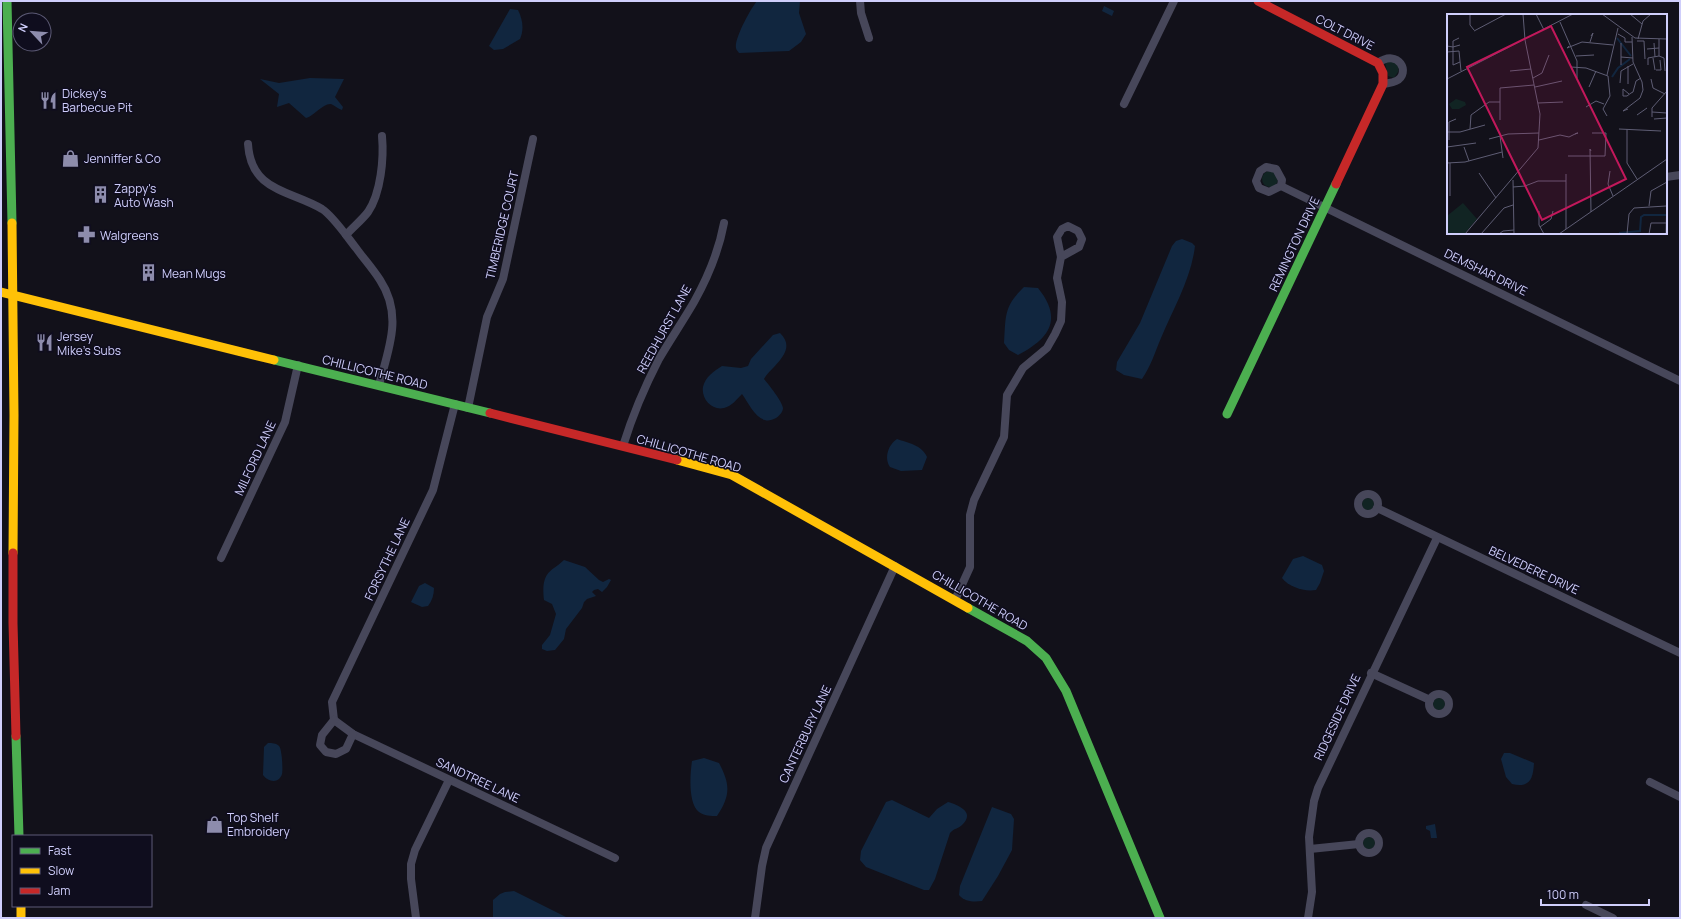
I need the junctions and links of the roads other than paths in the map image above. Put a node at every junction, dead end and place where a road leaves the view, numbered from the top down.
1 (7, 1) edge
2 (860, 1) edge
3 (1174, 1) edge
4 (1258, 1) edge
5 (869, 38) dead end
6 (1378, 63) junction
7 (5, 76) edge
8 (1383, 84) junction
9 (1124, 104) dead end
10 (382, 136) dead end
11 (533, 139) dead end
12 (248, 144) dead end
13 (1680, 175) edge
14 (1667, 177) edge
15 (1281, 186) dead end
16 (1325, 206) junction
17 (724, 223) dead end
18 (346, 235) junction
19 (1061, 257) dead end
20 (1, 292) edge
21 (11, 296) junction
22 (298, 365) junction
23 (1680, 381) edge
24 (379, 385) junction
25 (455, 404) junction
26 (468, 408) junction
27 (1227, 414) dead end
28 (623, 446) junction
29 (1378, 508) dead end
30 (1437, 538) junction
31 (221, 558) dead end
32 (895, 566) junction
33 (955, 600) junction
34 (1680, 653) edge
35 (1371, 673) junction
36 (1430, 700) dead end
37 (334, 720) junction
38 (353, 734) junction
39 (449, 780) junction
40 (1650, 782) dead end
41 (1680, 797) edge
42 (19, 835) edge
43 (1359, 844) dead end
44 (1310, 849) junction
45 (615, 858) dead end
46 (1586, 905) dead end
47 (21, 907) edge
48 (21, 918) edge
49 (416, 918) edge
50 (755, 918) edge
51 (1160, 918) edge
52 (1308, 918) edge
53 (1613, 918) edge

1 - 7 street
2 - 5 street
3 - 9 street
4 - 6 street, COLT DRIVE
6 - 8 street, COLT DRIVE
6 - 8 street, COLT DRIVE
7 - 21 street
8 - 16 street, REMINGTON DRIVE
10 - 18 street
11 - 26 street, TIMBERIDGE COURT
12 - 18 street
13 - 14 street
15 - 16 street, DEMSHAR DRIVE
16 - 23 street, DEMSHAR DRIVE
16 - 27 street, REMINGTON DRIVE
17 - 28 street, REEDHURST LANE
18 - 24 street
19 - 33 street
20 - 21 street, CHILLICOTHE ROAD
21 - 22 street, CHILLICOTHE ROAD
21 - 42 street
22 - 24 street, CHILLICOTHE ROAD
22 - 31 street, MILFORD LANE
24 - 25 street, CHILLICOTHE ROAD
25 - 26 street, CHILLICOTHE ROAD
25 - 37 street, FORSYTHE LANE
26 - 28 street, CHILLICOTHE ROAD
28 - 32 street, CHILLICOTHE ROAD
29 - 30 street, BELVEDERE DRIVE
30 - 34 street, BELVEDERE DRIVE
30 - 35 street, RIDGESIDE DRIVE
32 - 33 street, CHILLICOTHE ROAD
32 - 50 street, CANTERBURY LANE
33 - 51 street, CHILLICOTHE ROAD
35 - 36 street
35 - 44 street, RIDGESIDE DRIVE
37 - 38 street, SANDTREE LANE
37 - 38 street
38 - 39 street, SANDTREE LANE
39 - 45 street, SANDTREE LANE
39 - 49 street
40 - 41 street
43 - 44 street
44 - 52 street, RIDGESIDE DRIVE
46 - 53 street
47 - 48 street

